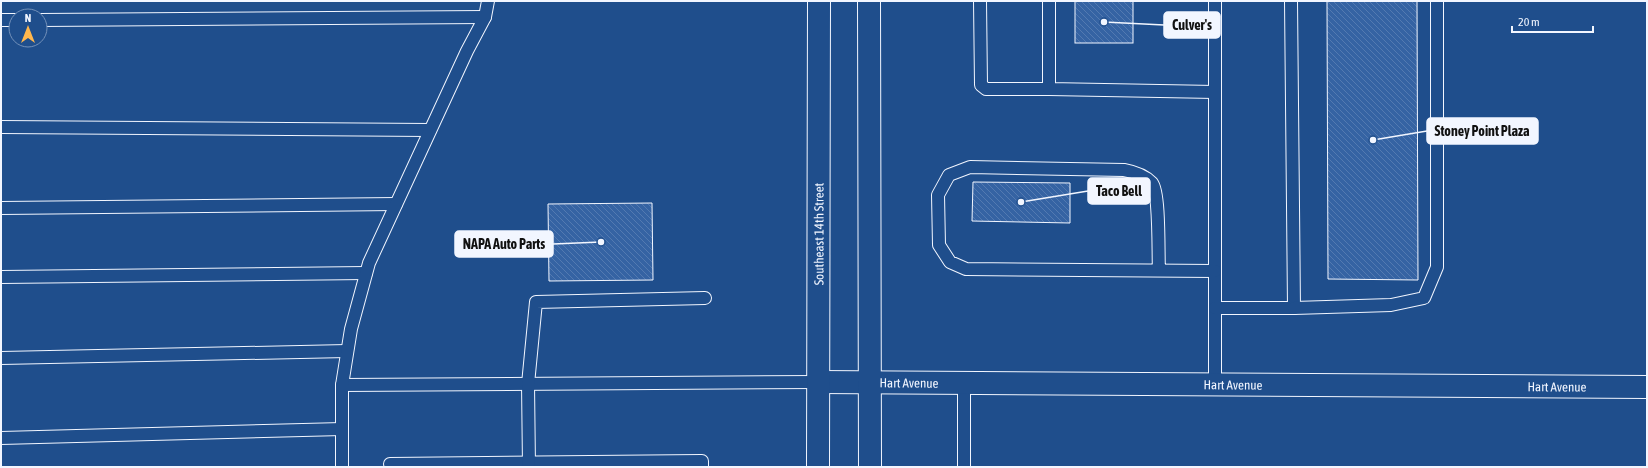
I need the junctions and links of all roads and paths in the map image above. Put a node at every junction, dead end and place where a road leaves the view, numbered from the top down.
1 (488, 1) edge
2 (819, 1) edge
3 (869, 1) edge
4 (980, 1) edge
5 (1050, 1) edge
6 (1215, 1) edge
7 (1291, 1) edge
8 (1437, 1) edge
9 (485, 17) junction
10 (48, 20) edge
11 (1050, 89) junction
12 (1215, 92) junction
13 (1, 128) edge
14 (430, 130) junction
15 (396, 204) junction
16 (1, 208) edge
17 (1159, 270) junction
18 (1215, 271) junction
19 (366, 273) junction
20 (1, 277) edge
21 (705, 298) dead end
22 (1215, 308) junction
23 (1294, 308) junction
24 (347, 351) junction
25 (1, 358) edge
26 (818, 382) junction
27 (870, 382) junction
28 (964, 383) junction
29 (528, 384) junction
30 (1215, 384) junction
31 (342, 385) junction
32 (1647, 387) edge
33 (342, 429) junction
34 (1, 438) edge
35 (390, 464) dead end
36 (529, 465) edge
37 (342, 467) edge
38 (702, 467) edge
39 (818, 467) edge
40 (870, 467) edge
41 (964, 467) edge

1 - 9 lane
2 - 26 main road, Southeast 14th Street
3 - 27 main road
4 - 11 lane
5 - 11 lane
6 - 12 lane
7 - 23 lane
8 - 23 lane
9 - 10 lane
9 - 14 lane
11 - 12 lane
12 - 18 lane
13 - 14 lane
14 - 15 lane
15 - 16 lane
15 - 19 lane
17 - 17 lane
17 - 18 lane
18 - 22 lane
19 - 20 lane
19 - 24 lane
21 - 29 lane
22 - 23 lane
22 - 30 lane
24 - 25 lane
24 - 31 lane
26 - 27 main road, Hart Avenue
26 - 29 lane
26 - 39 main road, Southeast 14th Street
27 - 28 main road, Hart Avenue
27 - 40 main road
28 - 30 main road, Hart Avenue
28 - 41 lane
29 - 31 lane
29 - 36 lane
30 - 32 main road, Hart Avenue
31 - 33 lane
33 - 34 lane
33 - 37 lane
35 - 36 lane
36 - 38 lane

